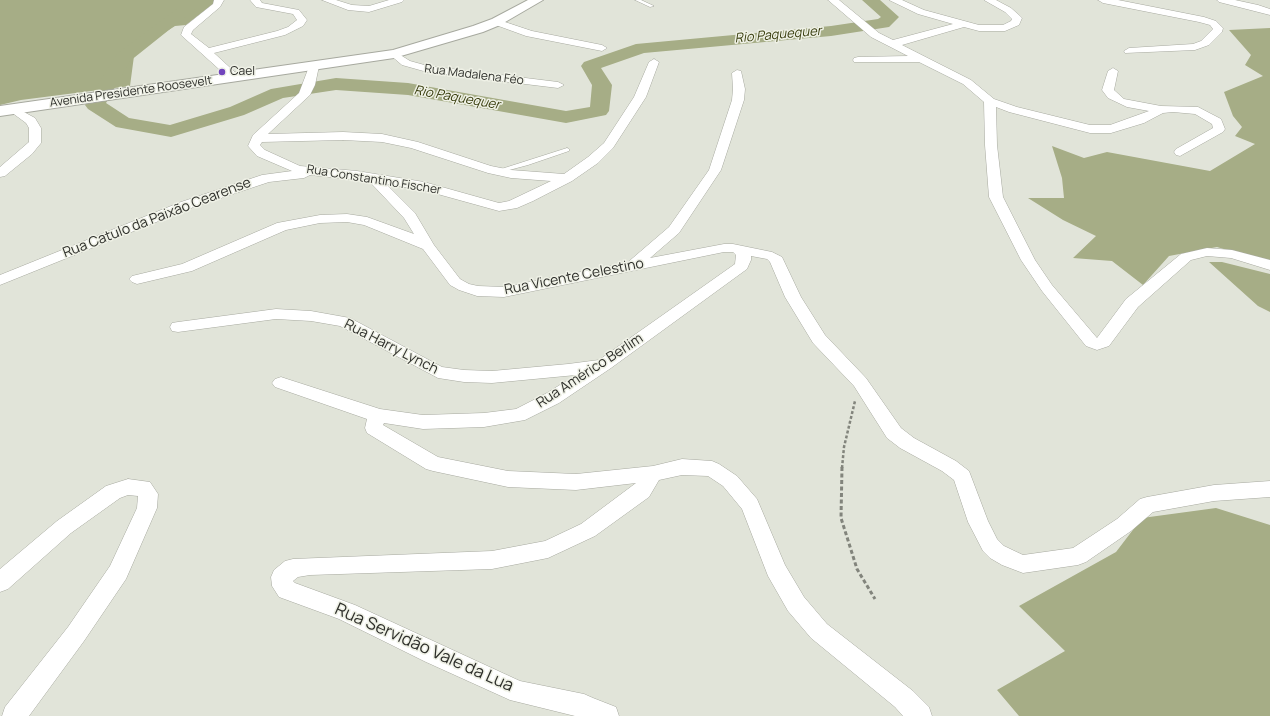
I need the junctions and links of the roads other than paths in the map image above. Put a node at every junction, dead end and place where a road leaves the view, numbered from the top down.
1 (219, 0) edge
2 (255, 0) edge
3 (327, 0) edge
4 (399, 0) edge
5 (538, 0) edge
6 (637, 0) edge
7 (833, 0) edge
8 (894, 0) edge
9 (989, 0) edge
10 (1103, 0) edge
11 (1136, 0) edge
12 (1222, 0) edge
13 (1122, 5) junction
14 (652, 6) dead end
15 (1270, 12) edge
16 (496, 22) junction
17 (963, 24) junction
18 (892, 44) junction
19 (602, 48) dead end
20 (1129, 51) dead end
21 (206, 52) junction
22 (394, 54) junction
23 (920, 59) junction
24 (858, 60) dead end
25 (654, 62) dead end
26 (1113, 71) dead end
27 (313, 72) junction
28 (736, 73) dead end
29 (234, 77) junction
30 (558, 85) dead end
31 (990, 101) junction
32 (6, 110) edge
33 (1161, 110) junction
34 (257, 138) junction
35 (567, 150) dead end
36 (1180, 152) dead end
37 (498, 171) junction
38 (319, 172) junction
39 (0, 174) edge
40 (374, 178) junction
41 (567, 178) junction
42 (428, 246) junction
43 (739, 250) junction
44 (1270, 265) edge
45 (632, 266) junction
46 (136, 279) dead end
47 (0, 280) edge
48 (178, 327) dead end
49 (605, 364) junction
50 (281, 383) dead end
51 (379, 416) junction
52 (653, 474) junction
53 (1270, 489) edge
54 (0, 582) edge
55 (14, 716) edge
56 (607, 716) edge
57 (920, 716) edge

1 - 21 street
2 - 21 street
3 - 4 street
5 - 16 main road, Avenida Presidente Roosevelt
6 - 14 lane
7 - 18 street
8 - 17 street
9 - 17 street
10 - 13 street
11 - 13 street
12 - 15 street
13 - 20 street
16 - 19 street
16 - 22 main road, Avenida Presidente Roosevelt
17 - 18 street
18 - 23 street
21 - 29 street
22 - 27 main road, Avenida Presidente Roosevelt
22 - 30 street, Rua Madalena Féo
23 - 24 street
23 - 31 street
25 - 41 street, Rua Constantino Fischer
26 - 33 street
27 - 29 main road, Avenida Presidente Roosevelt
27 - 34 street
28 - 45 street
29 - 32 main road, Avenida Presidente Roosevelt
31 - 33 street
31 - 44 street
32 - 39 street
33 - 36 street
34 - 37 street
34 - 38 street, Rua Constantino Fischer
35 - 37 lane
37 - 41 street
38 - 40 street, Rua Constantino Fischer
38 - 47 street, Rua Catulo da Paixão Cearense
40 - 41 street, Rua Constantino Fischer
40 - 42 street, Rua Vicente Celestino
42 - 45 street, Rua Vicente Celestino
42 - 46 street
43 - 45 street, Rua Vicente Celestino
43 - 49 street, Rua Américo Berlim
43 - 53 street, Rua Vicente Celestino
48 - 49 street, Rua Harry Lynch
49 - 51 street, Rua Américo Berlim
50 - 51 street, Rua Américo Berlim
51 - 52 street
52 - 56 street, Rua Servidão Vale da Lua
52 - 57 street
54 - 55 street

